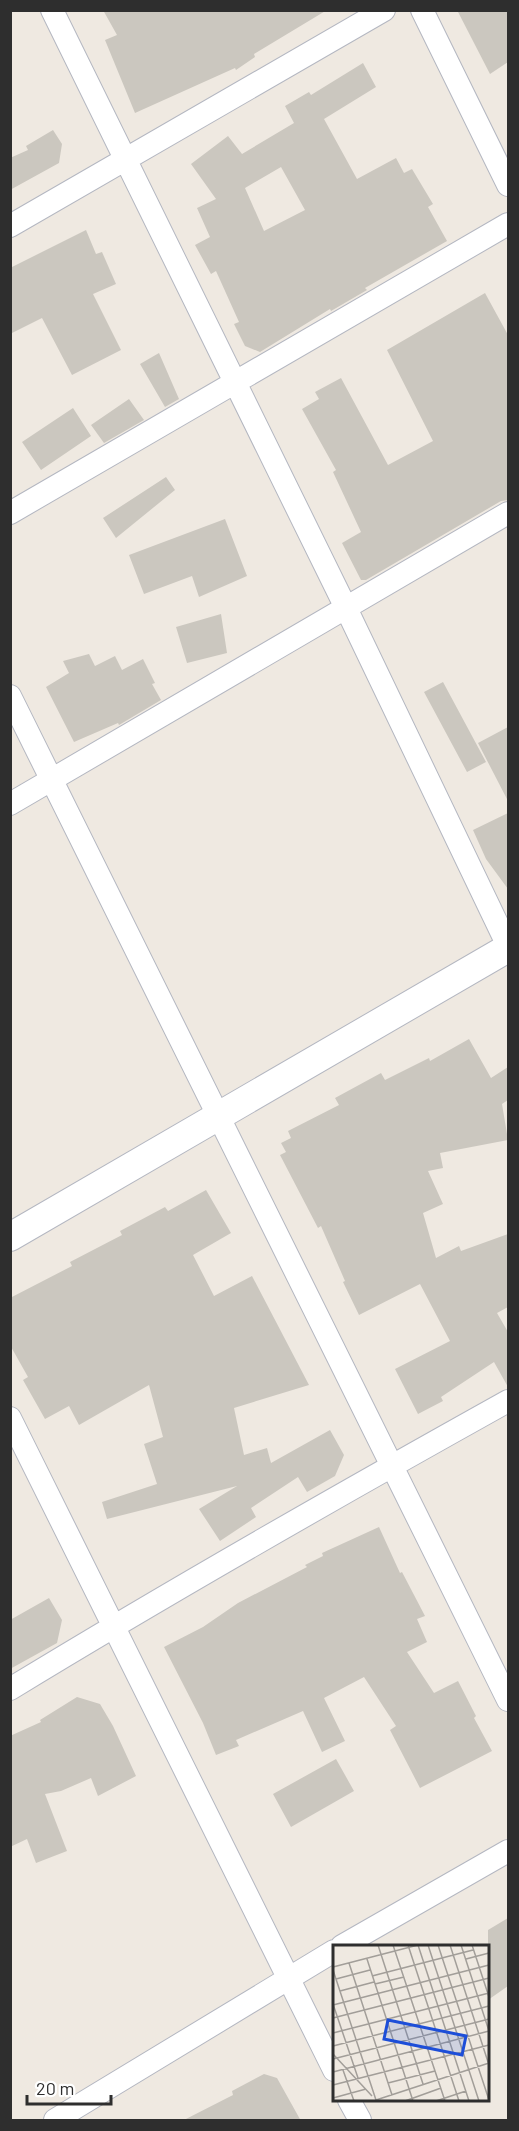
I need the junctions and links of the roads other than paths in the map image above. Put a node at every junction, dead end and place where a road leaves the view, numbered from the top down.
1 (52, 10) edge
2 (384, 10) edge
3 (422, 10) edge
4 (126, 159) junction
5 (508, 185) edge
6 (508, 224) edge
7 (10, 226) edge
8 (234, 382) junction
9 (10, 513) edge
10 (508, 513) edge
11 (346, 608) junction
12 (10, 696) edge
13 (51, 780) junction
14 (10, 804) edge
15 (508, 947) edge
16 (219, 1117) junction
17 (10, 1237) edge
18 (508, 1401) edge
19 (10, 1418) edge
20 (392, 1465) junction
21 (114, 1626) junction
22 (10, 1689) edge
23 (508, 1700) edge
24 (508, 1851) edge
25 (345, 1945) edge
26 (333, 1952) edge
27 (289, 1978) junction
28 (333, 2068) edge
29 (350, 2101) edge
30 (55, 2121) edge
31 (360, 2121) edge

1 - 4 street
2 - 4 street
3 - 5 street
4 - 7 street
4 - 8 street
6 - 8 street
8 - 9 street
8 - 11 street
10 - 11 street
11 - 13 street
11 - 15 street
12 - 13 street
13 - 14 street
13 - 16 street
15 - 16 street
16 - 17 street
16 - 20 street
18 - 20 street
19 - 21 street
20 - 21 street
20 - 23 street
21 - 22 street
21 - 27 street
24 - 25 street
26 - 27 street
27 - 28 street
27 - 30 street
29 - 31 street

